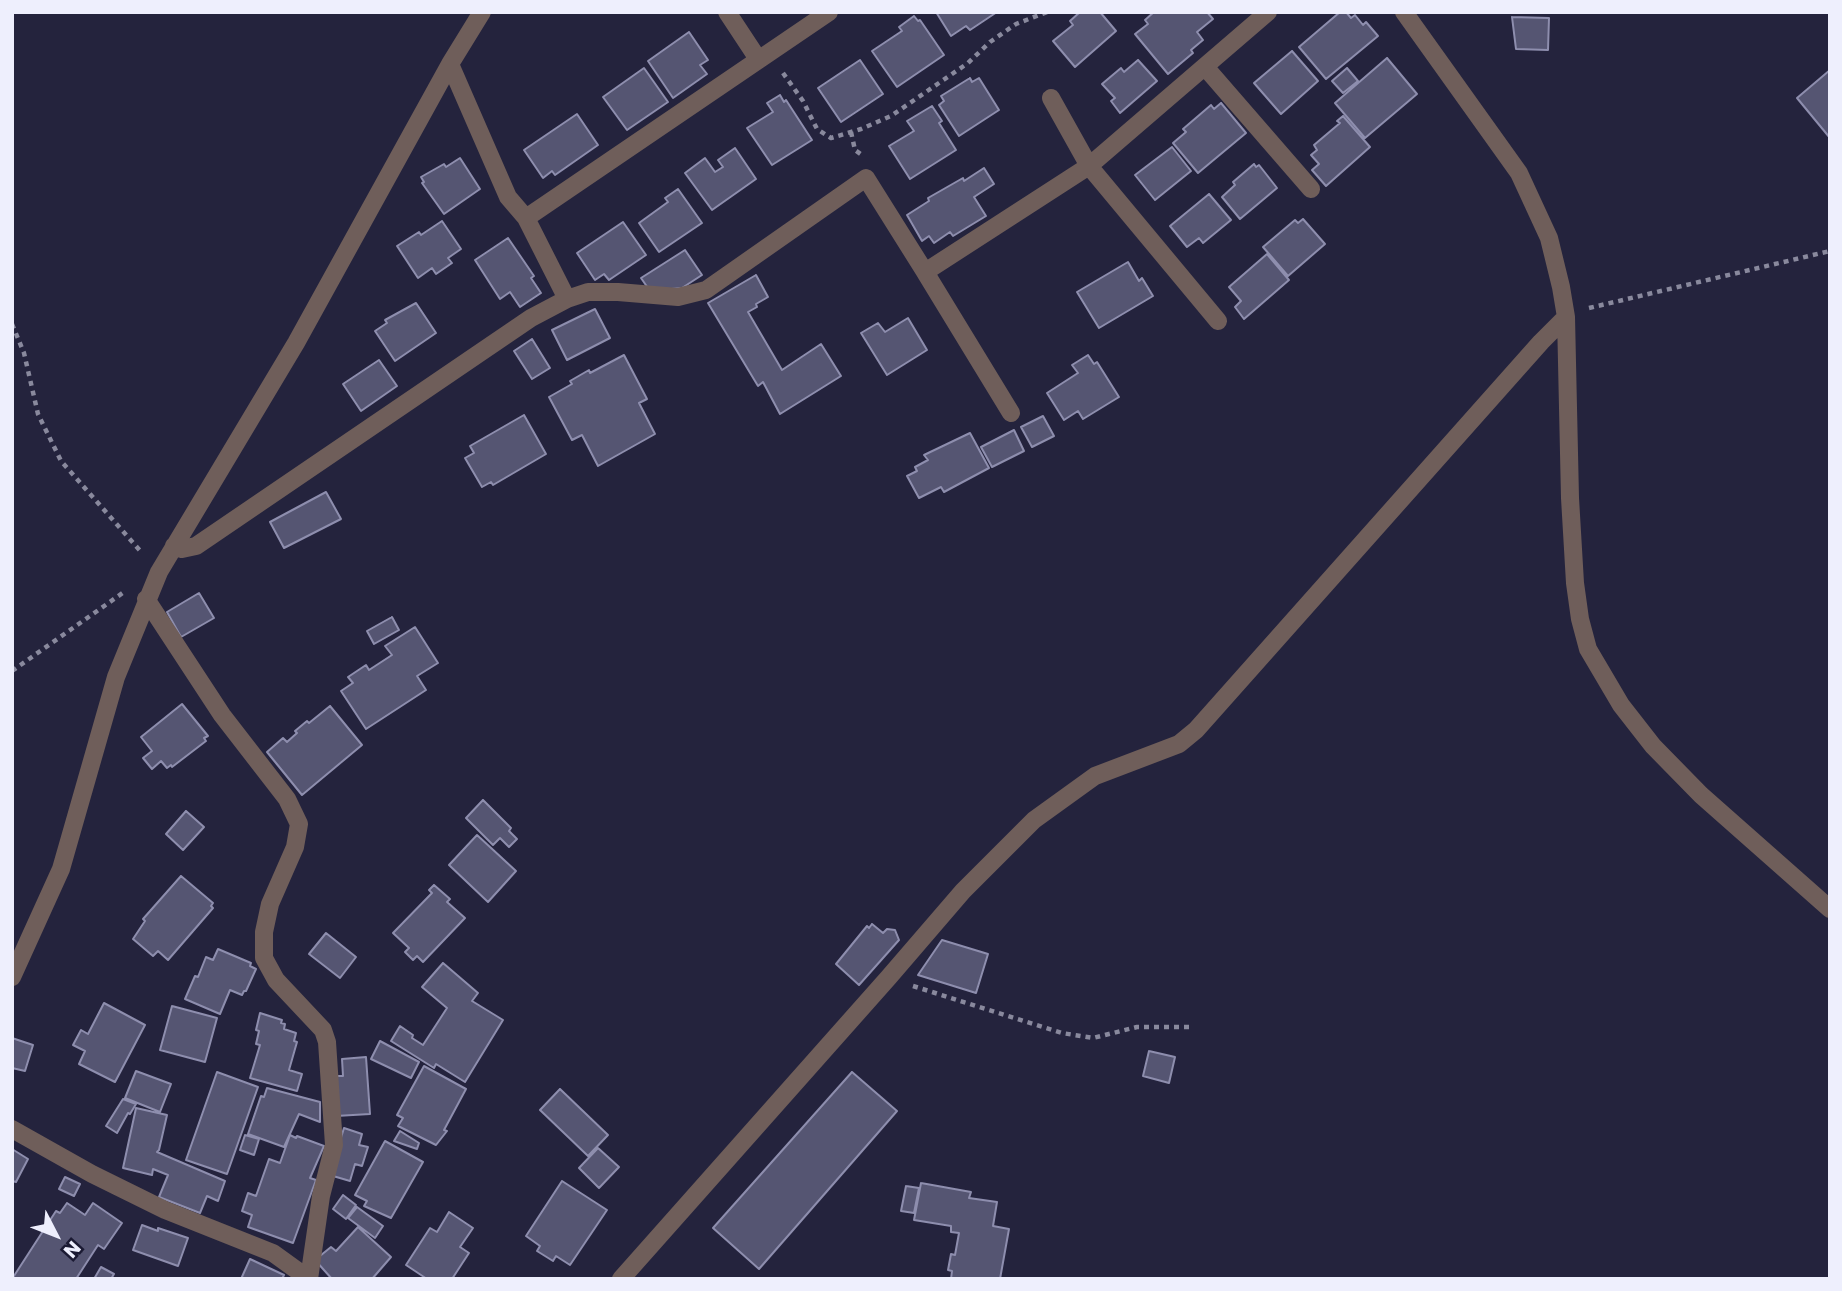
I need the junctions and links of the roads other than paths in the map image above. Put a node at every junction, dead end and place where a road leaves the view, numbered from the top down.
1 (482, 12) edge
2 (727, 12) edge
3 (829, 12) edge
4 (1268, 12) edge
5 (1404, 12) edge
6 (764, 55) junction
7 (450, 64) junction
8 (1206, 68) junction
9 (1051, 98) dead end
10 (1089, 166) junction
11 (1311, 190) dead end
12 (526, 218) junction
13 (925, 272) junction
14 (567, 299) junction
15 (1566, 317) junction
16 (1218, 321) dead end
17 (1011, 413) dead end
18 (174, 546) junction
19 (146, 598) junction
20 (1830, 909) edge
21 (12, 977) edge
22 (12, 1129) edge
23 (309, 1279) edge
24 (621, 1279) edge

1 - 7 street
2 - 6 street
3 - 6 street
4 - 8 street
5 - 15 street
6 - 12 street
7 - 12 street
7 - 18 street
8 - 10 street
8 - 11 street
9 - 10 street
10 - 13 street
10 - 16 street
12 - 14 street
13 - 14 street
13 - 17 street
14 - 18 street
15 - 20 street
15 - 24 street
18 - 19 street
19 - 21 street
19 - 23 street
22 - 23 street

